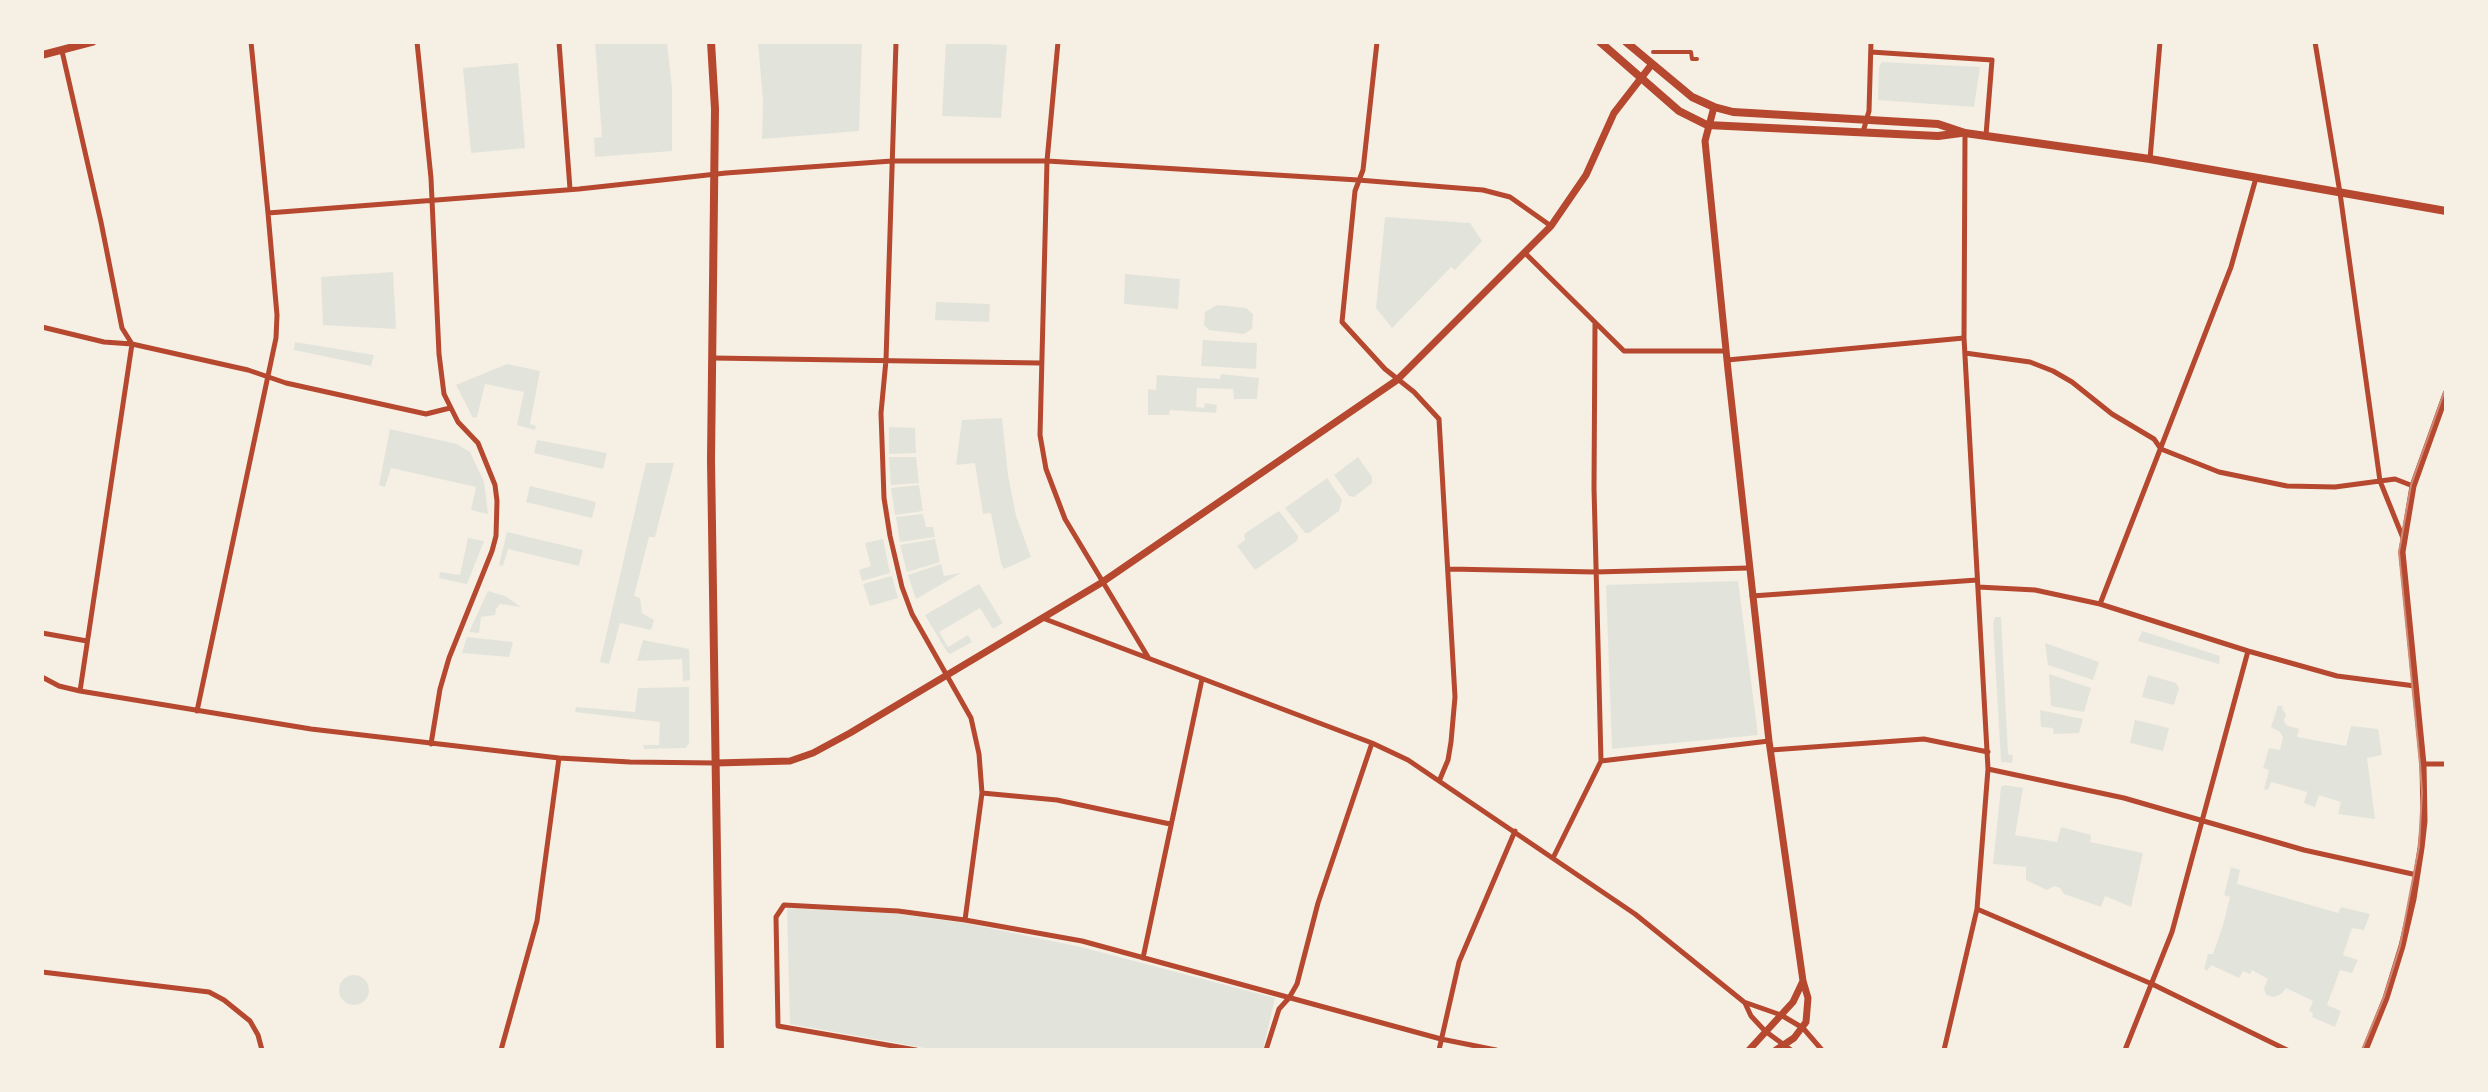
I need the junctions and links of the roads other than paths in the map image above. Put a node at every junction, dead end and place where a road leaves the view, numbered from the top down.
1 (92, 42) edge
2 (251, 42) edge
3 (417, 42) edge
4 (559, 42) edge
5 (711, 42) edge
6 (896, 42) edge
7 (1058, 42) edge
8 (1377, 42) edge
9 (1600, 42) edge
10 (1626, 42) edge
11 (1871, 42) edge
12 (2160, 42) edge
13 (2315, 42) edge
14 (60, 46) edge
15 (1653, 52) dead end
16 (1871, 52) junction
17 (42, 55) edge
18 (1697, 59) dead end
19 (1652, 64) junction
20 (1641, 78) junction
21 (1714, 107) junction
22 (1866, 119) junction
23 (1707, 125) junction
24 (1862, 133) junction
25 (1965, 133) junction
26 (1986, 135) junction
27 (2150, 159) junction
28 (892, 161) junction
29 (1047, 161) junction
30 (715, 174) junction
31 (2256, 178) junction
32 (1358, 180) junction
33 (570, 189) junction
34 (2340, 193) junction
35 (432, 200) junction
36 (2446, 211) edge
37 (268, 213) junction
38 (1551, 226) junction
39 (1525, 253) junction
40 (1595, 324) junction
41 (42, 327) edge
42 (1964, 338) junction
43 (132, 344) junction
44 (1965, 353) junction
45 (1727, 356) junction
46 (712, 358) junction
47 (886, 360) junction
48 (1040, 363) junction
49 (267, 376) junction
50 (1397, 380) junction
51 (2446, 394) edge
52 (450, 408) junction
53 (2161, 449) junction
54 (2380, 481) junction
55 (2413, 486) junction
56 (2403, 538) junction
57 (1749, 568) junction
58 (1449, 569) junction
59 (1595, 572) junction
60 (1977, 580) junction
61 (1101, 583) junction
62 (1978, 587) junction
63 (1752, 596) junction
64 (2100, 604) junction
65 (1045, 619) junction
66 (42, 633) edge
67 (87, 641) junction
68 (2248, 651) junction
69 (1148, 659) junction
70 (948, 675) junction
71 (42, 677) edge
72 (1202, 679) junction
73 (2415, 686) junction
74 (80, 691) junction
75 (197, 711) junction
76 (1372, 743) junction
77 (431, 744) junction
78 (1770, 746) junction
79 (1988, 752) junction
80 (559, 758) junction
81 (1601, 761) junction
82 (716, 763) junction
83 (2423, 764) junction
84 (2446, 764) edge
85 (1988, 769) junction
86 (1440, 780) junction
87 (982, 793) junction
88 (2202, 819) junction
89 (1170, 824) junction
90 (1515, 831) junction
91 (1553, 858) junction
92 (2418, 875) junction
93 (1977, 909) junction
94 (965, 920) junction
95 (1143, 958) junction
96 (42, 972) edge
97 (1803, 981) junction
98 (2152, 984) junction
99 (1289, 998) junction
100 (1744, 1002) junction
101 (1781, 1015) junction
102 (1803, 1028) junction
103 (1765, 1031) junction
104 (1441, 1039) junction
105 (1783, 1048) edge
106 (262, 1050) edge
107 (501, 1050) edge
108 (720, 1050) edge
109 (916, 1050) edge
110 (1266, 1050) edge
111 (1439, 1050) edge
112 (1496, 1050) edge
113 (1749, 1050) edge
114 (1822, 1050) edge
115 (1944, 1050) edge
116 (2125, 1050) edge
117 (2287, 1050) edge
118 (2365, 1050) edge

1 - 14 main road
2 - 37 street
3 - 35 street
4 - 33 street
5 - 30 main road
6 - 28 street
7 - 29 street
8 - 32 street
9 - 20 main road
10 - 19 main road
11 - 16 street
12 - 27 street
13 - 34 street
14 - 17 main road
14 - 43 street
15 - 18 street
16 - 22 street
16 - 26 street
19 - 20 street
19 - 21 main road
20 - 23 main road
20 - 38 street
21 - 22 main road
21 - 23 street
22 - 24 street
22 - 25 main road
23 - 24 main road
23 - 45 street
24 - 25 main road
25 - 26 main road
25 - 42 street
26 - 27 main road
27 - 31 main road
28 - 29 street
28 - 30 street
28 - 47 street
29 - 32 street
29 - 48 street
30 - 33 street
30 - 46 main road
31 - 34 main road
31 - 53 street
32 - 38 street
32 - 50 street
33 - 35 street
34 - 36 main road
34 - 54 street
35 - 37 street
35 - 52 street
37 - 49 street
38 - 39 street
39 - 40 street
39 - 50 street
40 - 45 street
40 - 59 street
41 - 43 street
42 - 44 street
42 - 45 street
43 - 49 street
43 - 67 street
44 - 53 street
44 - 60 street
45 - 57 street
46 - 47 street
46 - 82 main road
47 - 48 street
47 - 70 street
48 - 61 street
49 - 52 street
49 - 75 street
50 - 58 street
50 - 61 street
51 - 55 street
52 - 77 street
53 - 54 street
53 - 64 street
54 - 55 street
54 - 56 street
55 - 56 street
56 - 73 street
57 - 59 street
57 - 63 street
58 - 59 street
58 - 86 street
59 - 81 street
60 - 62 street
60 - 63 street
61 - 65 street
61 - 69 street
62 - 64 street
62 - 79 street
63 - 78 street
64 - 68 street
65 - 69 street
65 - 70 street
66 - 67 street
67 - 74 street
68 - 73 street
68 - 88 street
69 - 72 street
70 - 82 street
70 - 87 street
71 - 74 street
72 - 76 street
72 - 89 street
73 - 83 street
74 - 75 street
75 - 77 street
76 - 86 street
76 - 99 street
77 - 80 street
78 - 79 street
78 - 81 street
78 - 97 street
79 - 85 street
80 - 82 street
80 - 107 street
81 - 91 street
82 - 108 main road
83 - 84 street
83 - 92 street
85 - 88 street
85 - 93 street
86 - 90 street
87 - 89 street
87 - 94 street
88 - 92 street
88 - 98 street
89 - 95 street
90 - 91 street
90 - 104 street
91 - 100 street
92 - 118 street
93 - 98 street
93 - 115 street
94 - 95 street
94 - 109 street
95 - 99 street
96 - 106 street
97 - 101 street
97 - 102 street
98 - 116 street
98 - 117 street
99 - 104 street
99 - 110 street
100 - 101 street
100 - 103 street
101 - 102 street
101 - 103 street
102 - 105 street
102 - 114 street
103 - 105 street
103 - 113 street
104 - 111 street
104 - 112 street

